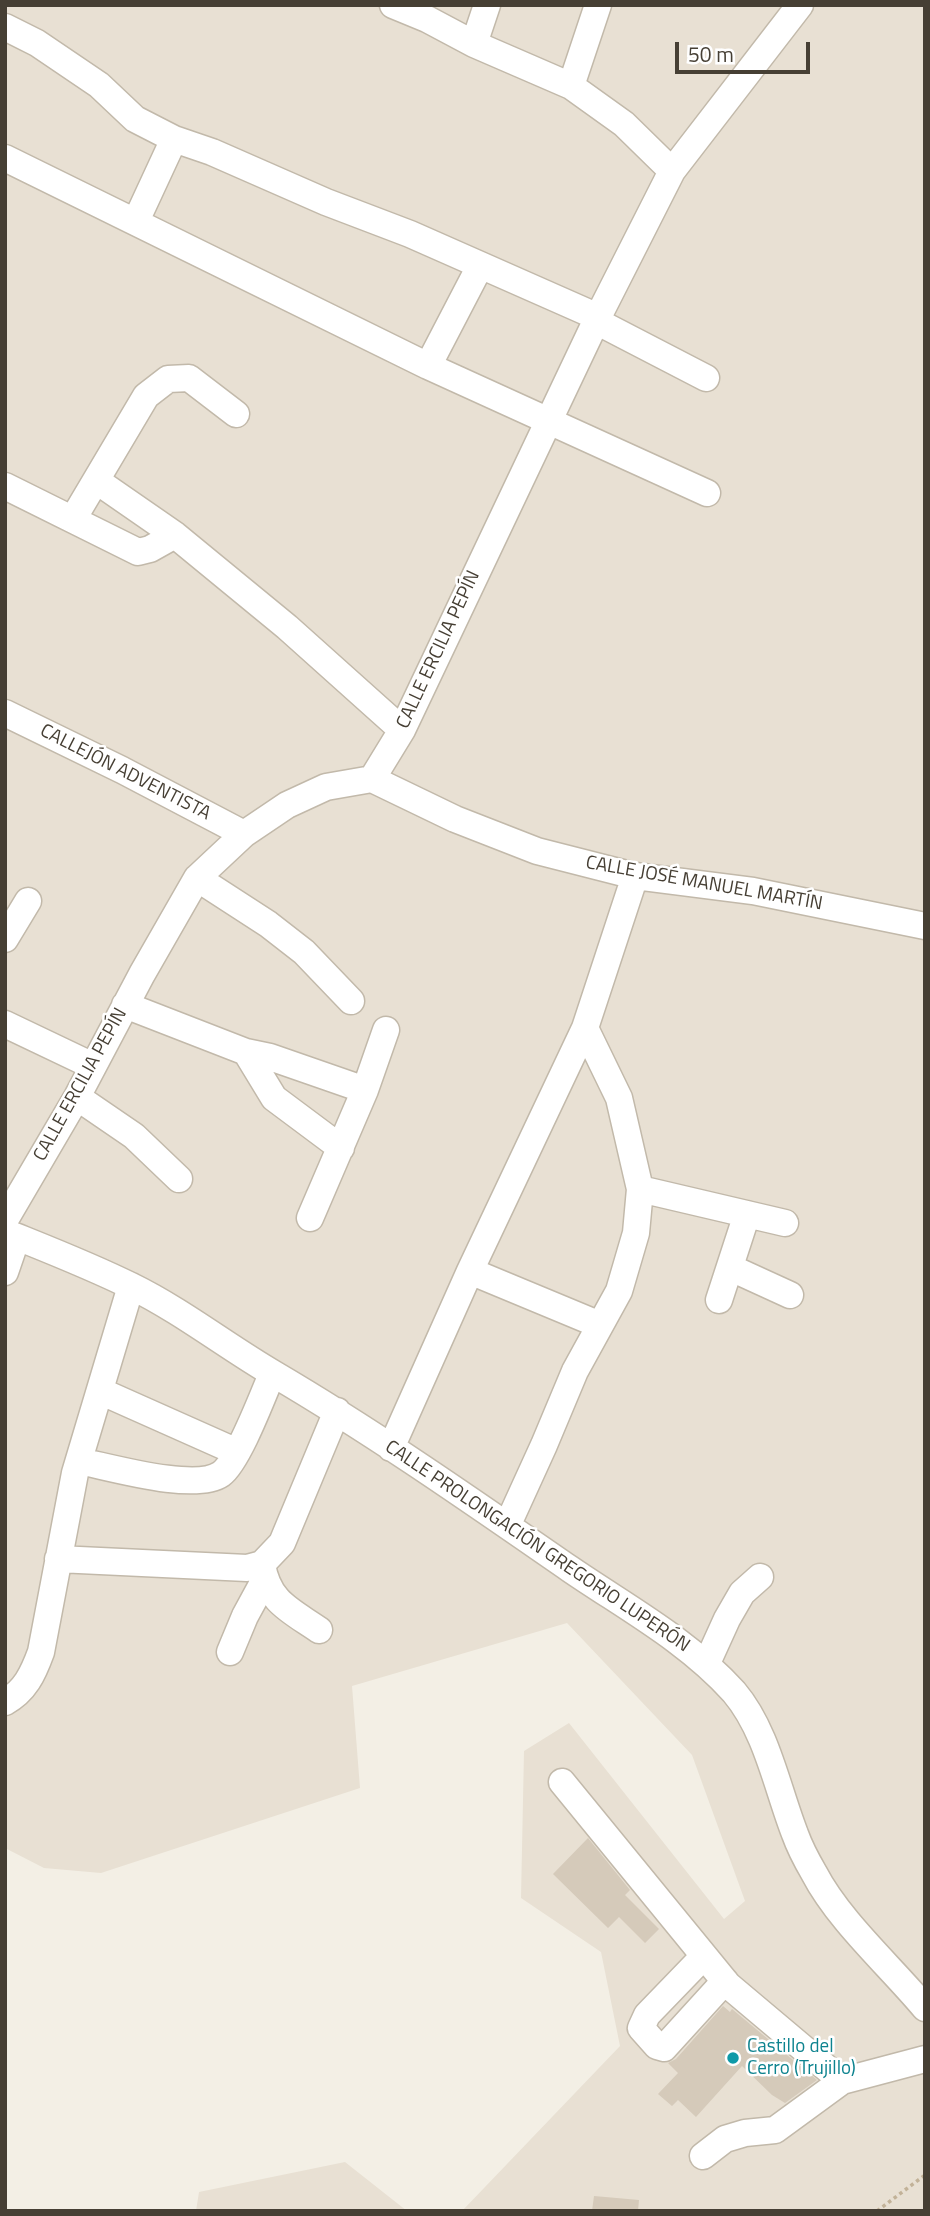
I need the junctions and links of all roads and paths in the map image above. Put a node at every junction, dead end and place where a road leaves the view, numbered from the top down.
1 (393, 5) edge
2 (487, 5) edge
3 (598, 5) edge
4 (795, 6) edge
5 (5, 27) edge
6 (474, 44) junction
7 (571, 86) junction
8 (174, 139) junction
9 (5, 158) edge
10 (672, 171) junction
11 (136, 221) junction
12 (480, 266) junction
13 (597, 319) junction
14 (428, 366) junction
15 (706, 378) dead end
16 (236, 414) dead end
17 (548, 420) junction
18 (97, 481) junction
19 (5, 486) edge
20 (707, 493) dead end
21 (73, 519) junction
22 (175, 535) junction
23 (5, 713) edge
24 (402, 730) junction
25 (372, 779) junction
26 (244, 834) junction
27 (635, 876) junction
28 (197, 878) junction
29 (27, 901) dead end
30 (925, 926) edge
31 (5, 939) edge
32 (351, 1001) dead end
33 (125, 1005) junction
34 (5, 1024) edge
35 (585, 1028) junction
36 (386, 1030) dead end
37 (246, 1052) junction
38 (93, 1066) junction
39 (365, 1090) junction
40 (77, 1097) junction
41 (341, 1148) junction
42 (179, 1179) dead end
43 (640, 1189) junction
44 (747, 1214) junction
45 (310, 1217) dead end
46 (785, 1223) dead end
47 (9, 1230) edge
48 (732, 1268) junction
49 (470, 1271) junction
50 (5, 1272) edge
51 (131, 1286) junction
52 (790, 1295) dead end
53 (719, 1300) dead end
54 (600, 1325) junction
55 (272, 1374) junction
56 (100, 1391) junction
57 (337, 1411) junction
58 (391, 1448) junction
59 (237, 1452) junction
60 (79, 1461) junction
61 (508, 1524) junction
62 (58, 1559) junction
63 (263, 1572) junction
64 (760, 1577) dead end
65 (319, 1630) dead end
66 (230, 1652) dead end
67 (706, 1663) junction
68 (5, 1702) edge
69 (562, 1782) dead end
70 (704, 1956) junction
71 (725, 1981) junction
72 (925, 2008) edge
73 (925, 2059) edge
74 (842, 2081) junction
75 (703, 2156) dead end
76 (925, 2175) edge
77 (877, 2211) edge

1 - 6 street
2 - 6 street
3 - 7 street
4 - 10 street, CALLE ERCILIA PEPÍN
5 - 8 street
6 - 7 street
7 - 10 street
8 - 11 street
8 - 12 street
9 - 11 street
10 - 13 street, CALLE ERCILIA PEPÍN
11 - 14 street
12 - 13 street
12 - 14 street
13 - 15 street
13 - 17 street, CALLE ERCILIA PEPÍN
14 - 17 street
16 - 18 street
17 - 20 street
17 - 24 street, CALLE ERCILIA PEPÍN
18 - 21 street
18 - 22 street
19 - 21 street
21 - 22 street
22 - 24 street
23 - 26 street, CALLEJÓN ADVENTISTA
24 - 25 street, CALLE ERCILIA PEPÍN
25 - 26 street, CALLE ERCILIA PEPÍN
25 - 27 street, CALLE JOSÉ MANUEL MARTÍN
26 - 28 street, CALLE ERCILIA PEPÍN
27 - 30 street, CALLE JOSÉ MANUEL MARTÍN
27 - 35 street
28 - 32 street
28 - 33 street, CALLE ERCILIA PEPÍN
29 - 31 street
33 - 37 street
33 - 38 street, CALLE ERCILIA PEPÍN
34 - 38 street
35 - 43 street
35 - 49 street
36 - 39 street
37 - 39 street
37 - 41 street
38 - 40 street, CALLE ERCILIA PEPÍN
39 - 41 street
40 - 42 street
40 - 47 street, CALLE ERCILIA PEPÍN
41 - 45 street
43 - 44 street
43 - 54 street
44 - 46 street
44 - 48 street
47 - 50 street, CALLE ERCILIA PEPÍN
47 - 51 street, CALLE PROLONGACIÓN GREGORIO LUPERÓN
48 - 52 street
48 - 53 street
49 - 54 street
49 - 58 street
51 - 55 street, CALLE PROLONGACIÓN GREGORIO LUPERÓN
51 - 56 street
54 - 61 street
55 - 57 street, CALLE PROLONGACIÓN GREGORIO LUPERÓN
55 - 59 street
56 - 59 street
56 - 60 street
57 - 58 street, CALLE PROLONGACIÓN GREGORIO LUPERÓN
57 - 63 street
58 - 61 street, CALLE PROLONGACIÓN GREGORIO LUPERÓN
59 - 60 street
60 - 62 street
61 - 67 street, CALLE PROLONGACIÓN GREGORIO LUPERÓN
62 - 63 street
62 - 68 street
63 - 65 street
63 - 66 street
64 - 67 street
67 - 72 street, CALLE PROLONGACIÓN GREGORIO LUPERÓN
69 - 70 street
70 - 71 street
70 - 71 street
71 - 74 street
73 - 74 street
74 - 75 street
76 - 77 path

